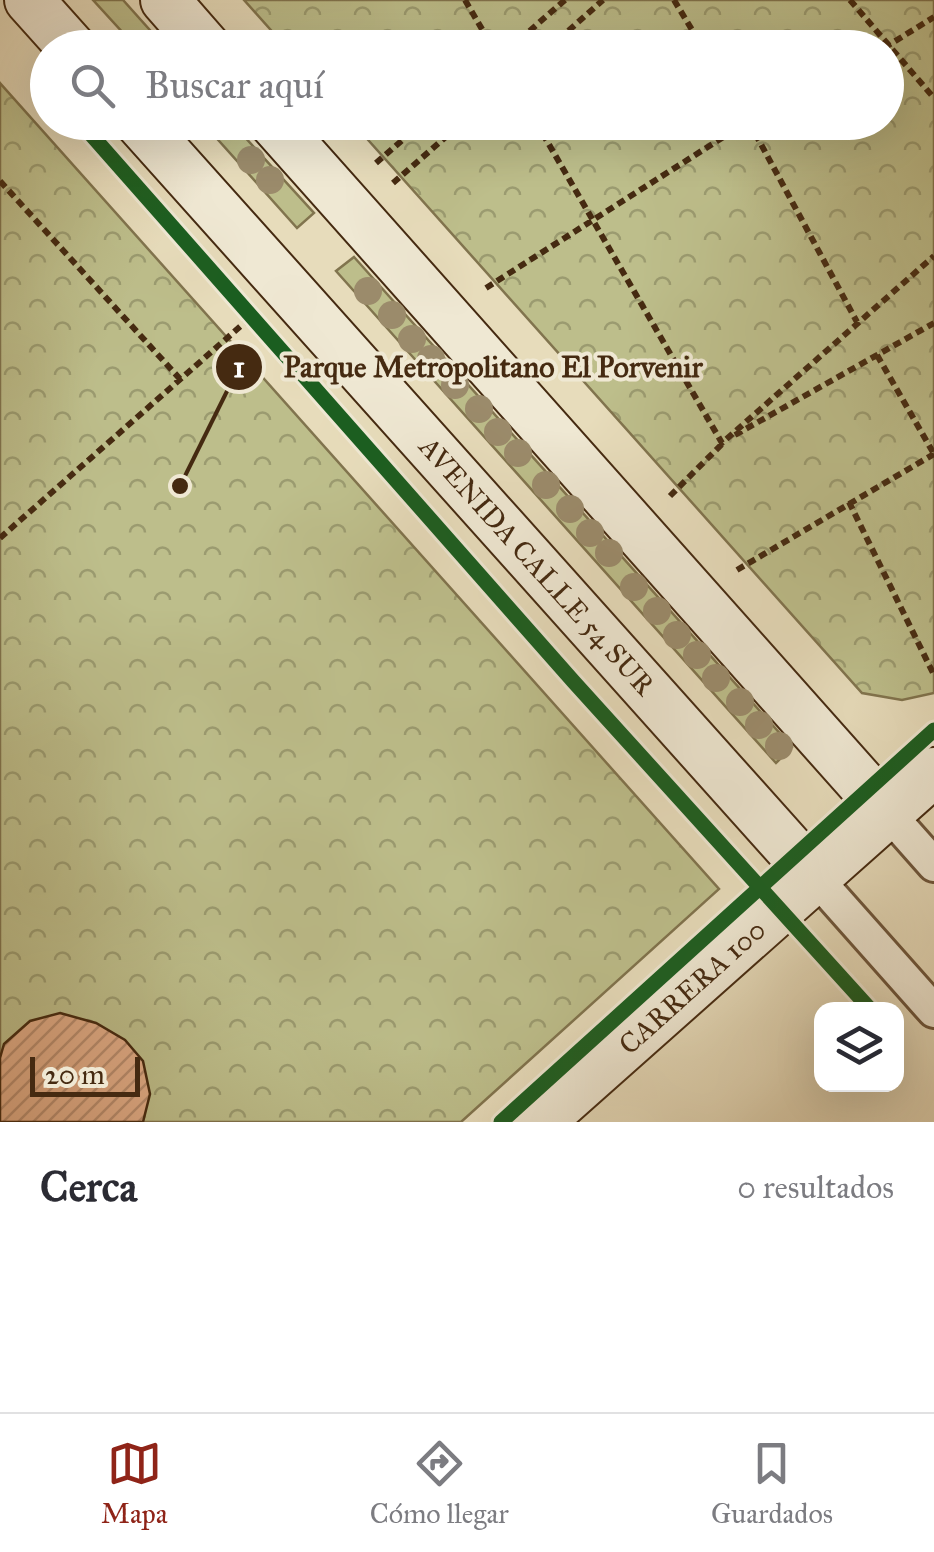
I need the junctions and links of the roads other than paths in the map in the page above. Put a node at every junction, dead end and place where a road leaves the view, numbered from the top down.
1 (29, 0) edge
2 (164, 0) edge
3 (56, 30) edge
4 (191, 30) edge
5 (155, 140) edge
6 (290, 140) edge
7 (934, 772) edge
8 (888, 813) junction
9 (934, 865) edge
10 (815, 878) junction
11 (934, 1011) edge
12 (540, 1122) edge

1 - 3 street
2 - 4 street
5 - 10 street, AVENIDA CALLE 54 SUR
6 - 8 street
7 - 8 street, CARRERA 100
8 - 9 street
8 - 10 street, CARRERA 100
10 - 11 street, AVENIDA CALLE 54 SUR
10 - 12 street, CARRERA 100

